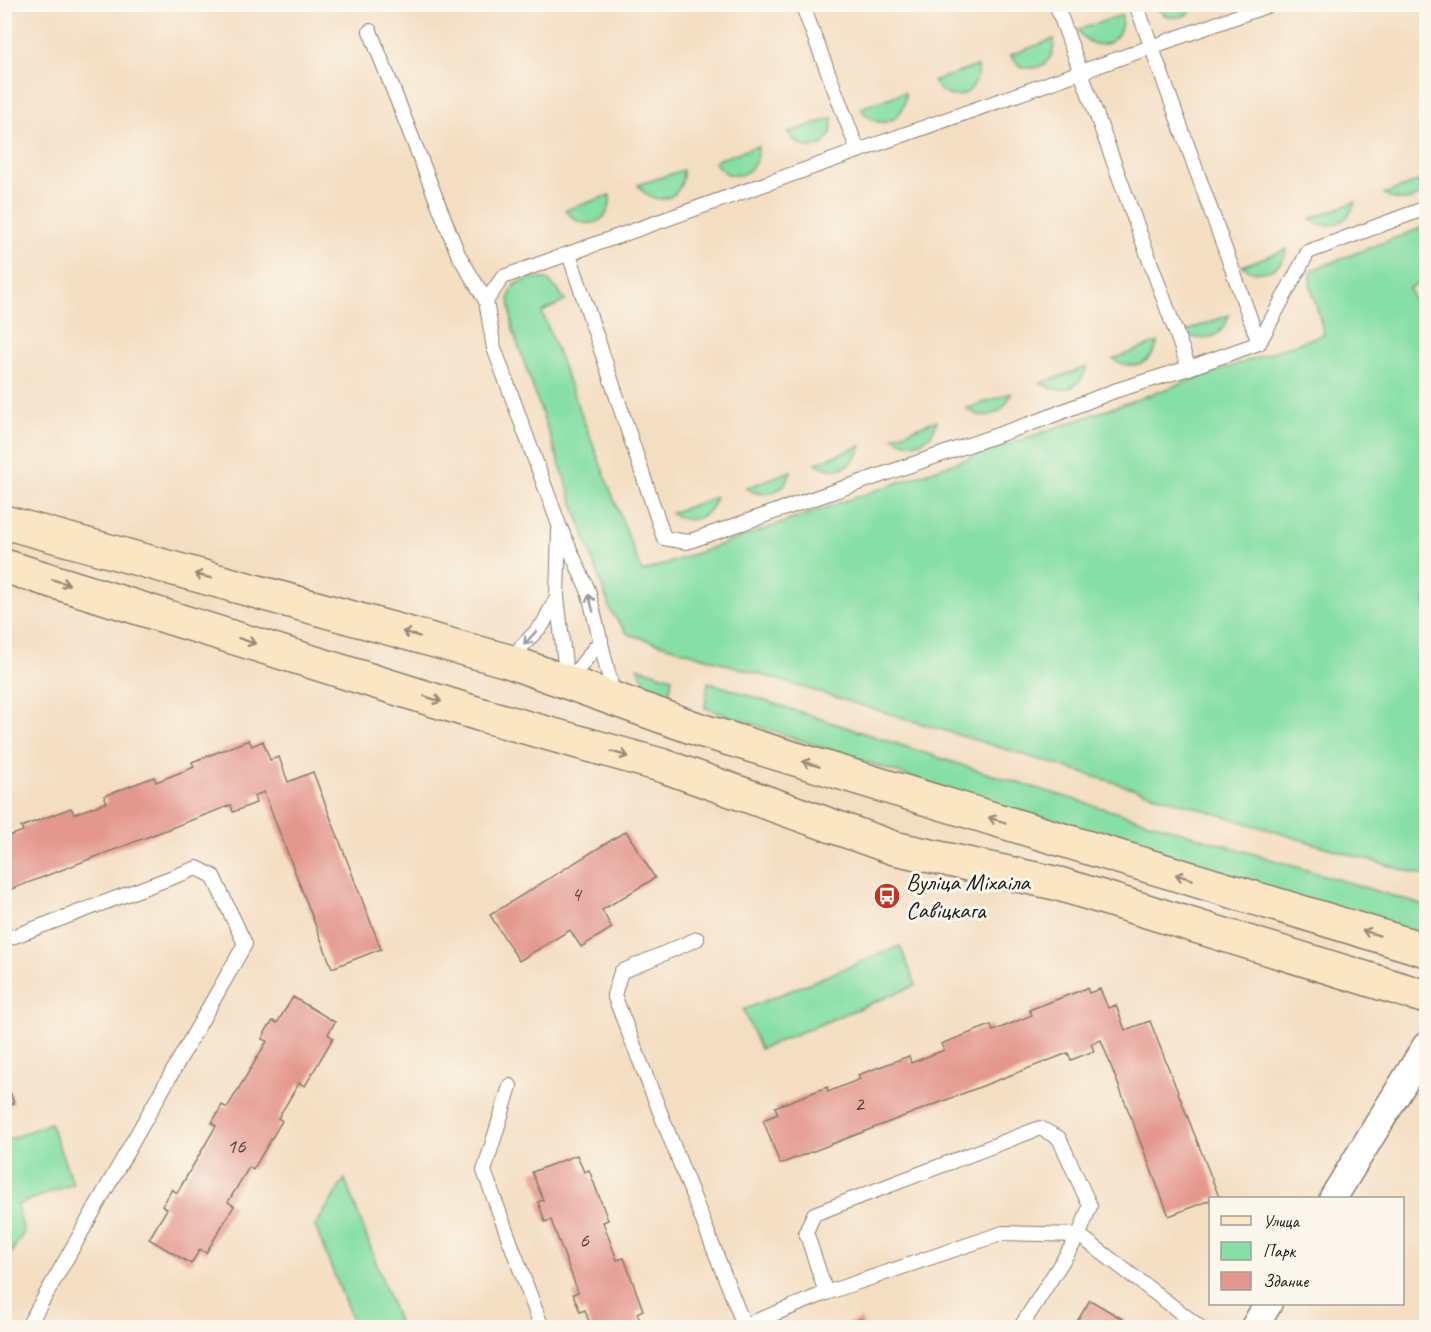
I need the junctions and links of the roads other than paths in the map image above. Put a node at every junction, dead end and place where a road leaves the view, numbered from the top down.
1 (802, 4) edge
2 (1056, 4) edge
3 (1136, 4) edge
4 (1272, 4) edge
5 (370, 31) dead end
6 (1151, 47) junction
7 (1080, 73) junction
8 (858, 151) junction
9 (1426, 208) edge
10 (569, 254) junction
11 (486, 302) junction
12 (1259, 343) junction
13 (1189, 368) junction
14 (4, 522) edge
15 (559, 525) junction
16 (4, 566) edge
17 (557, 597) junction
18 (601, 640) junction
19 (508, 661) junction
20 (567, 683) junction
21 (615, 700) junction
22 (556, 735) junction
23 (697, 939) dead end
24 (4, 940) edge
25 (1426, 950) edge
26 (1426, 997) edge
27 (1426, 1046) edge
28 (510, 1086) dead end
29 (1334, 1197) edge
30 (1079, 1235) junction
31 (826, 1293) junction
32 (1267, 1305) edge
33 (745, 1327) edge
34 (27, 1328) edge
35 (542, 1328) edge
36 (1020, 1328) edge
37 (1201, 1328) edge
38 (1254, 1328) edge

1 - 8 lane
2 - 7 lane
3 - 6 lane
4 - 6 lane
5 - 11 lane
6 - 7 lane
6 - 12 lane
7 - 8 lane
7 - 13 lane
8 - 10 lane
9 - 12 lane
10 - 11 lane
10 - 13 lane
11 - 15 lane
12 - 13 lane
19 -> 14 main road
15 - 17 lane
18 -> 15 lane
16 -> 22 main road
17 -> 19 lane
17 - 20 lane
18 - 20 lane
18 - 21 lane
19 - 20 main road
20 - 21 main road
20 - 22 main road
25 -> 21 main road
22 -> 26 main road
23 - 33 lane
24 - 34 lane
27 - 29 street
28 - 35 lane
30 - 31 lane
30 - 31 lane
30 - 36 lane
30 - 37 lane
31 - 33 lane
32 - 38 street

